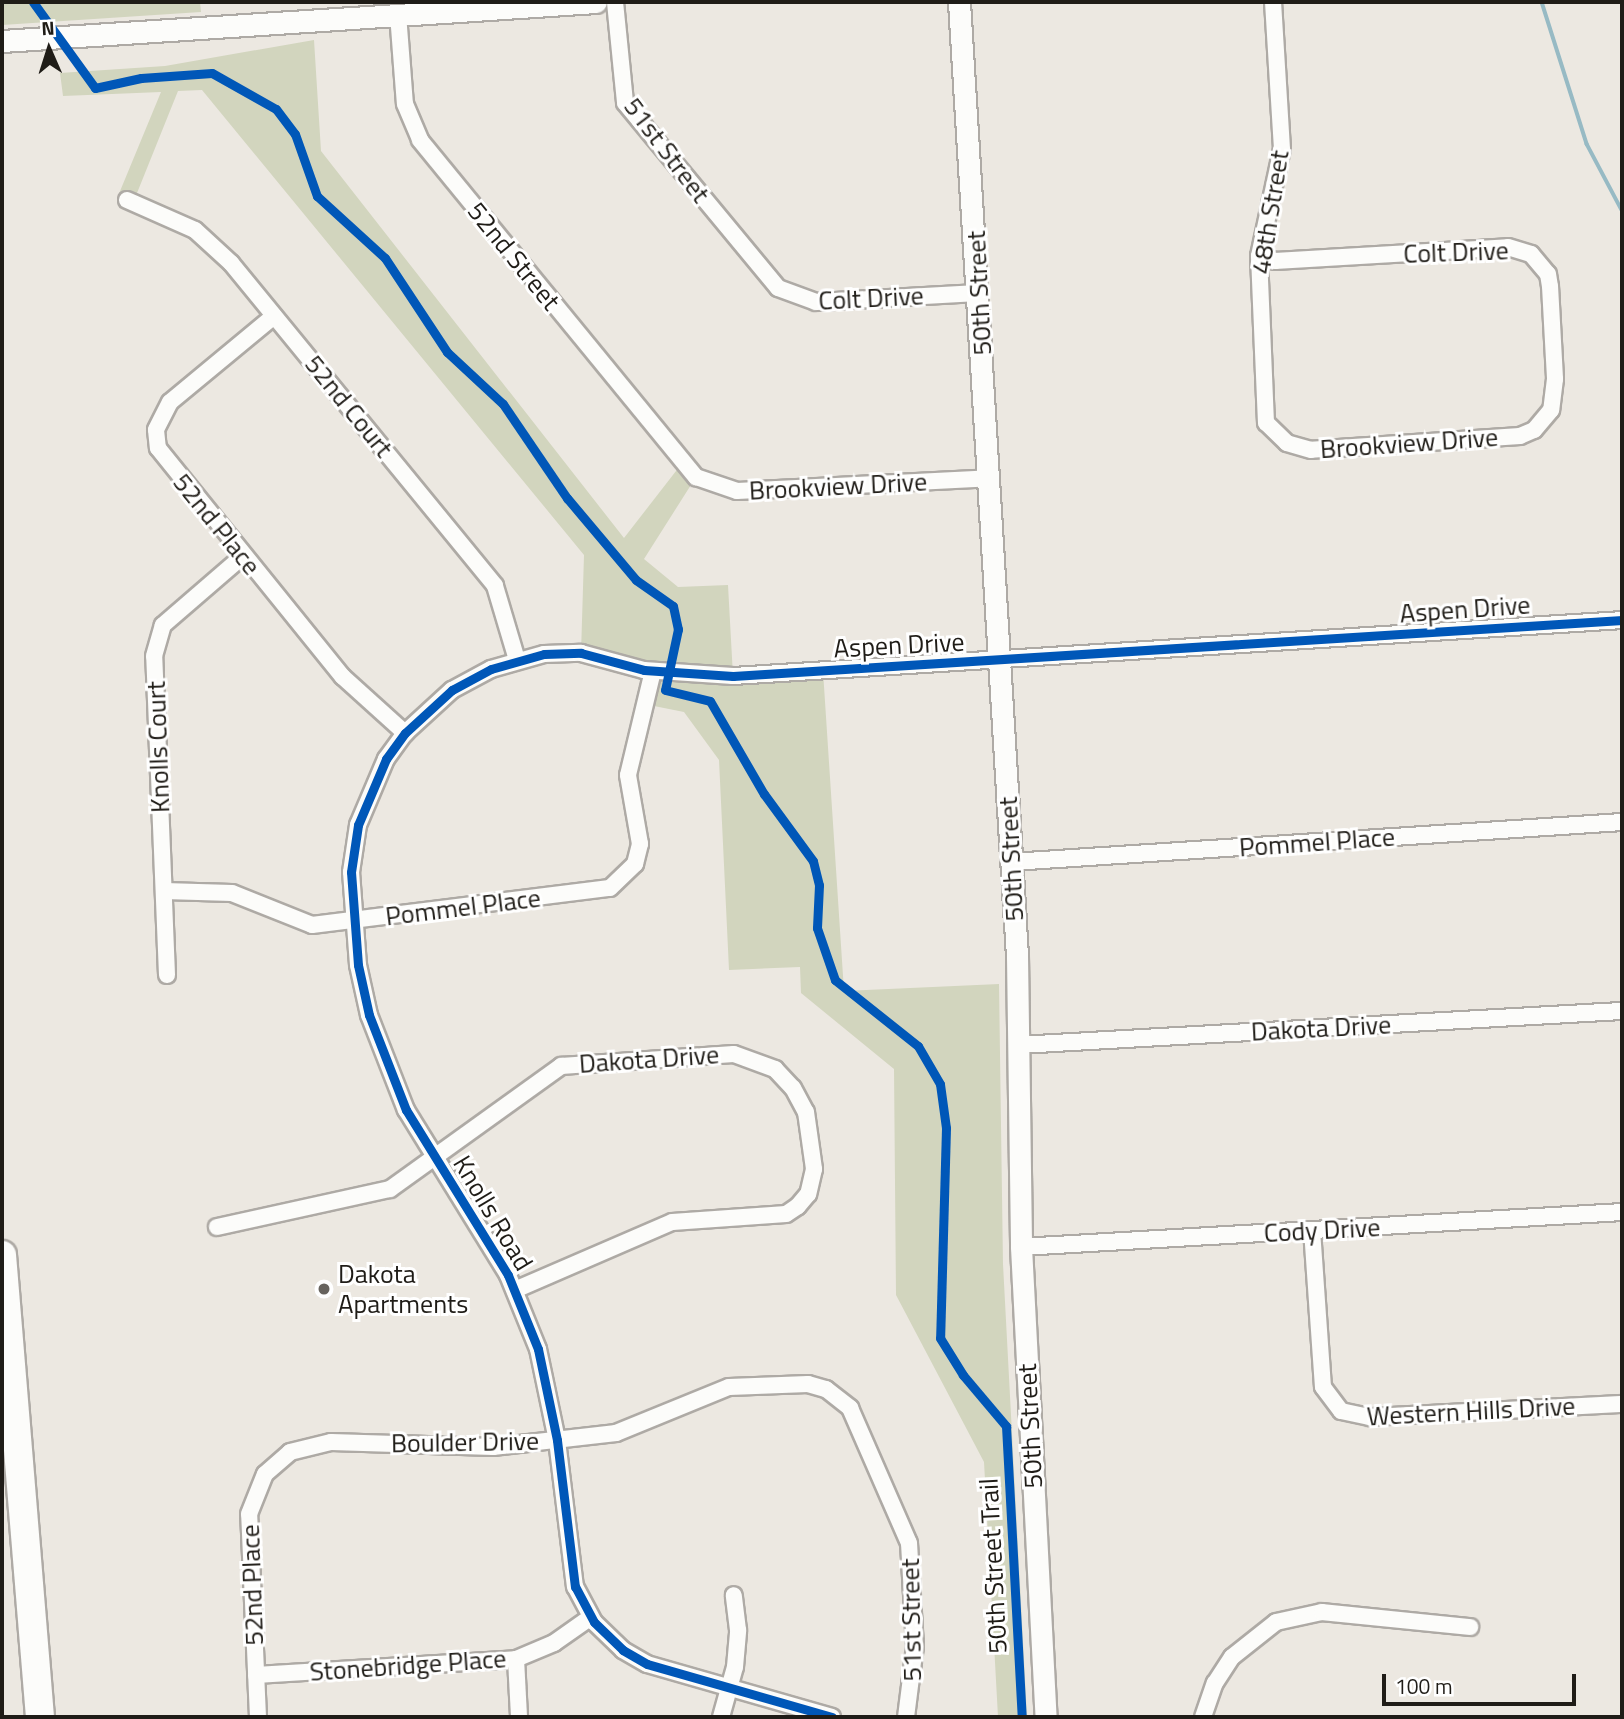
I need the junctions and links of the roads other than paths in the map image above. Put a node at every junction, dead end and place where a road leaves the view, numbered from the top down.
1 (596, 2) edge
2 (615, 2) edge
3 (959, 2) edge
4 (1273, 2) edge
5 (398, 15) junction
6 (2, 41) edge
7 (127, 200) dead end
8 (1259, 256) junction
9 (769, 278) joint
10 (979, 293) junction
11 (274, 316) junction
12 (1551, 411) joint
13 (1266, 423) joint
14 (691, 471) joint
15 (990, 478) junction
16 (243, 556) junction
17 (1622, 620) edge
18 (517, 660) junction
19 (1000, 660) junction
20 (653, 671) junction
21 (405, 733) junction
22 (1622, 822) edge
23 (1012, 862) junction
24 (164, 891) junction
25 (354, 920) junction
26 (167, 975) dead end
27 (1622, 1011) edge
28 (1019, 1045) junction
29 (435, 1158) junction
30 (1622, 1212) edge
31 (217, 1227) dead end
32 (1312, 1230) junction
33 (1021, 1247) junction
34 (2, 1255) edge
35 (515, 1290) junction
36 (1622, 1404) edge
37 (850, 1408) joint
38 (557, 1440) junction
39 (278, 1461) joint
40 (734, 1595) dead end
41 (591, 1617) junction
42 (1470, 1627) dead end
43 (516, 1659) junction
44 (256, 1675) junction
45 (729, 1687) junction
46 (40, 1717) edge
47 (258, 1717) edge
48 (519, 1717) edge
49 (721, 1717) edge
50 (832, 1717) edge
51 (906, 1717) edge
52 (1046, 1717) edge
53 (1203, 1717) edge

1 - 5 main road
2 - 9 street, 51st Street
3 - 10 main road, 50th Street
4 - 8 street, 48th Street
5 - 6 main road
5 - 14 street, 52nd Street
7 - 11 street, 52nd Court
8 - 12 street, Colt Drive
8 - 13 street, 48th Street
9 - 10 street, Colt Drive
10 - 15 main road, 50th Street
11 - 16 street, 52nd Place
11 - 18 street, 52nd Court
12 - 13 street, Brookview Drive
14 - 15 street, Brookview Drive
15 - 19 main road, 50th Street
16 - 21 street, 52nd Place
16 - 24 street, Knolls Court
17 - 19 street, Aspen Drive
18 - 20 street, Aspen Drive
18 - 21 street, Aspen Drive
19 - 20 street, Aspen Drive
19 - 23 main road, 50th Street
20 - 25 street, Pommel Place
21 - 25 street, Aspen Drive
22 - 23 street, Pommel Place
23 - 28 main road, 50th Street
24 - 25 street, Pommel Place
24 - 26 street, Knolls Court
25 - 29 street, Knolls Road
27 - 28 street, Dakota Drive
28 - 33 main road, 50th Street
29 - 31 street, Dakota Drive
29 - 35 street, Knolls Road
29 - 35 street, Dakota Drive
30 - 32 street, Cody Drive
32 - 33 street, Cody Drive
32 - 36 street, Western Hills Drive
33 - 52 main road, 50th Street
34 - 46 highway
35 - 38 street, Knolls Road
37 - 38 street, Boulder Drive
37 - 51 street, 51st Street
38 - 39 street, Boulder Drive
38 - 41 street, Knolls Road
39 - 44 street, 52nd Place
40 - 45 street
41 - 43 street, Stonebridge Place
41 - 45 street, Knolls Road
42 - 53 street
43 - 44 street, Stonebridge Place
43 - 48 street
44 - 47 street, 52nd Place
45 - 49 street
45 - 50 street, Knolls Road

